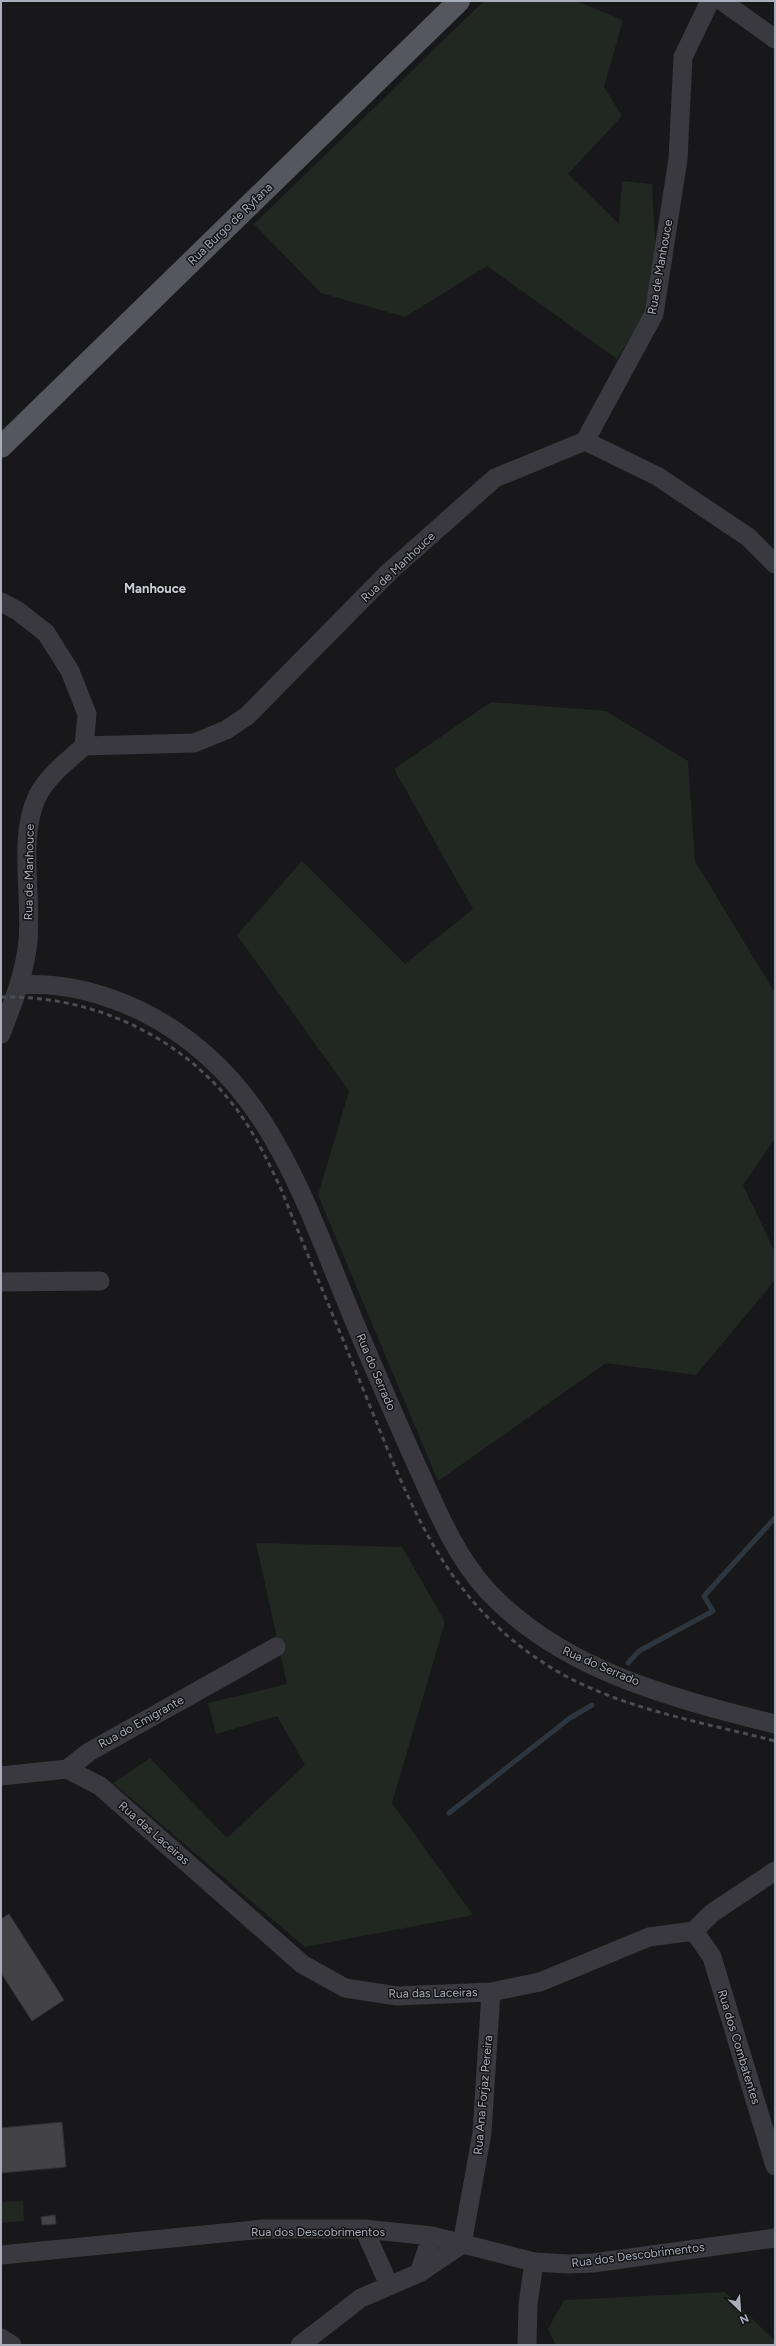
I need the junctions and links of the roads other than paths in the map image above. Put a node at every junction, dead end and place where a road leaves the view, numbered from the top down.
1 (459, 1) edge
2 (710, 1) edge
3 (722, 1) edge
4 (775, 39) edge
5 (585, 441) junction
6 (1, 447) edge
7 (775, 564) edge
8 (1, 602) edge
9 (84, 746) junction
10 (20, 985) junction
11 (1, 1034) edge
12 (100, 1281) dead end
13 (1, 1282) edge
14 (276, 1647) dead end
15 (775, 1724) edge
16 (67, 1769) junction
17 (1, 1776) edge
18 (775, 1871) edge
19 (694, 1931) junction
20 (491, 1992) junction
21 (775, 2166) edge
22 (364, 2229) junction
23 (432, 2236) junction
24 (775, 2238) edge
25 (462, 2244) junction
26 (1, 2255) edge
27 (534, 2262) junction
28 (419, 2273) junction
29 (389, 2285) junction
30 (1, 2338) edge
31 (12, 2345) edge
32 (300, 2345) edge
33 (527, 2345) edge

1 - 6 main road, Rua Burgo de Ryfana
2 - 5 street, Rua de Manhouce
3 - 4 street
5 - 7 street
5 - 9 street, Rua de Manhouce
8 - 9 street
9 - 10 street, Rua de Manhouce
10 - 11 street, Rua de Manhouce
10 - 15 street, Rua do Serrado
12 - 13 street
14 - 16 street, Rua do Emigrante
16 - 17 street
16 - 20 street, Rua das Laceiras
18 - 19 street
19 - 20 street, Rua das Laceiras
19 - 21 street, Rua dos Combatentes
20 - 25 street, Rua Ana Forjaz Pereira
22 - 23 street, Rua dos Descobrimentos
22 - 26 street, Rua dos Descobrimentos
22 - 29 street
23 - 25 street, Rua dos Descobrimentos
23 - 28 street
24 - 27 street, Rua dos Descobrimentos
25 - 27 street, Rua dos Descobrimentos
25 - 28 street
27 - 33 street
28 - 29 street
29 - 32 street
30 - 31 street

